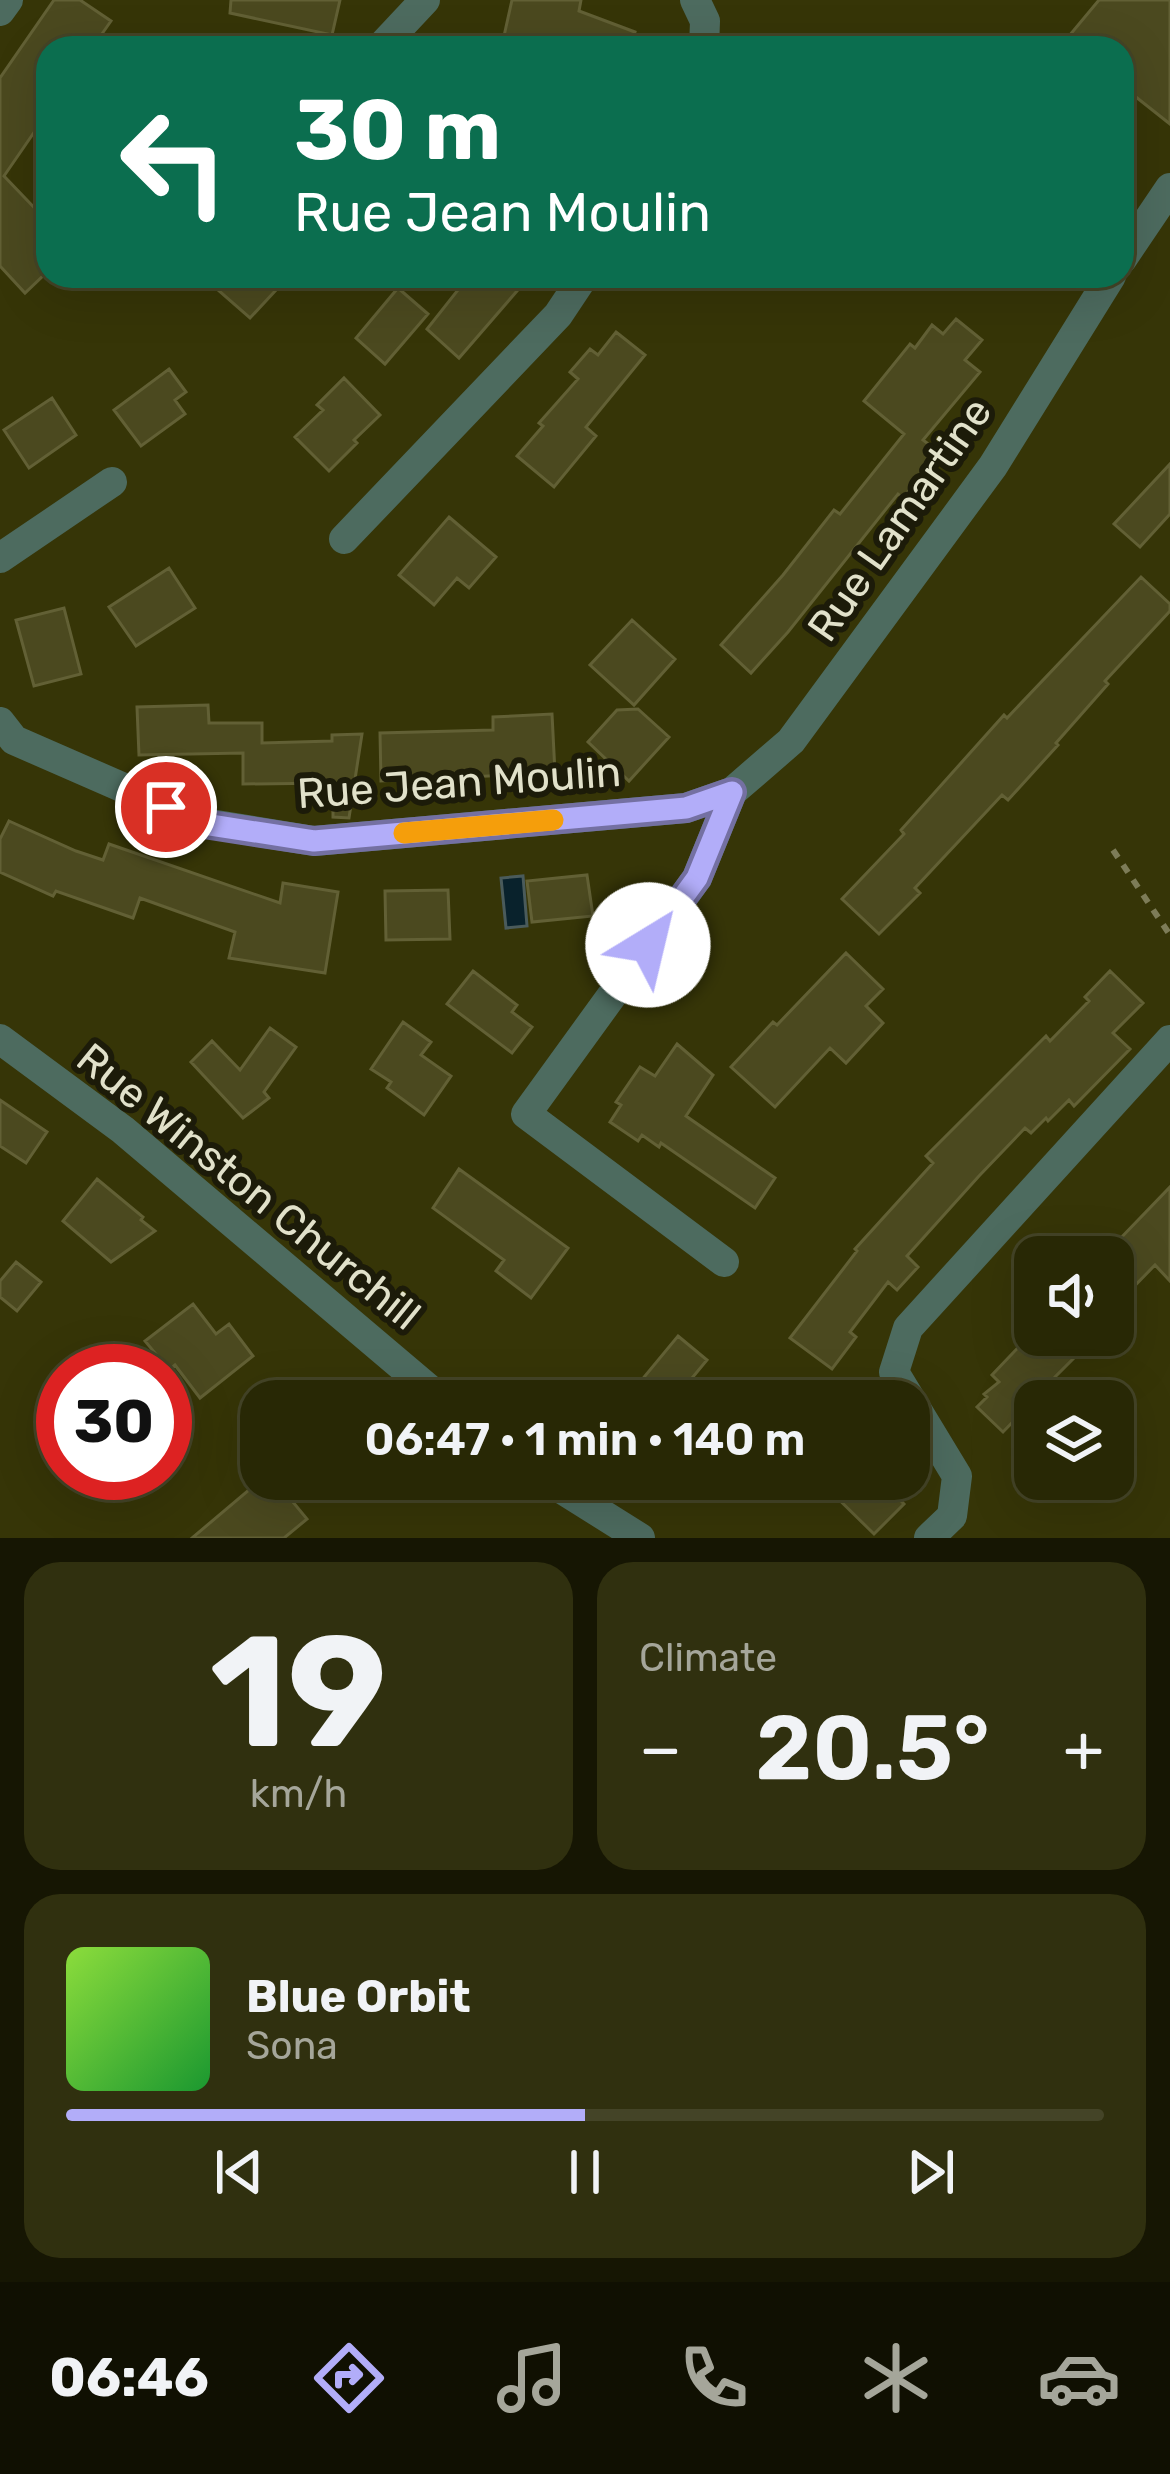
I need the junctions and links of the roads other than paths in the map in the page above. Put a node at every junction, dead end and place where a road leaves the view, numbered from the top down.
1 (8, 0) edge
2 (425, 0) edge
3 (695, 0) edge
4 (0, 11) edge
5 (391, 36) edge
6 (704, 36) edge
7 (1170, 188) edge
8 (1134, 241) edge
9 (576, 288) edge
10 (1104, 288) edge
11 (112, 482) dead end
12 (344, 539) dead end
13 (0, 558) edge
14 (0, 722) edge
15 (732, 792) junction
16 (0, 1039) edge
17 (1170, 1040) edge
18 (724, 1262) dead end
19 (418, 1380) edge
20 (579, 1500) edge
21 (640, 1538) edge
22 (929, 1538) edge

1 - 4 street
2 - 5 street
3 - 6 street
7 - 8 street
9 - 12 street
10 - 15 street, Rue Lamartine
11 - 13 street
14 - 15 street, Rue Jean Moulin
15 - 18 street
16 - 19 street, Rue Winston Churchill
17 - 22 street
20 - 21 street

